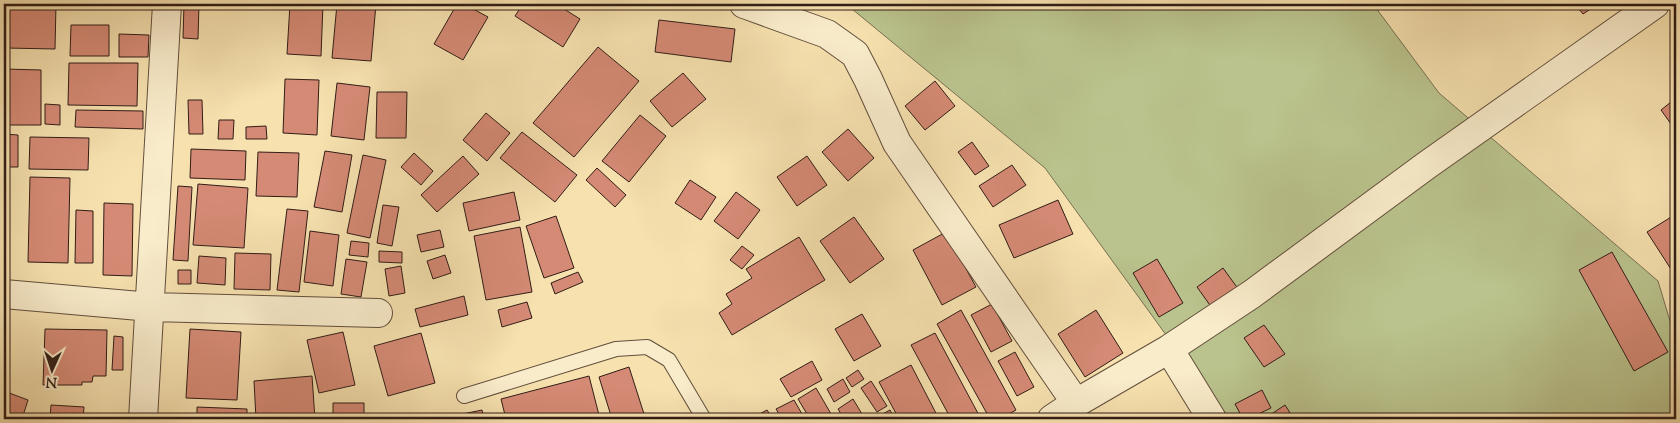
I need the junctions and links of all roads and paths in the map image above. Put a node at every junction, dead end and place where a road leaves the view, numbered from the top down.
1 (167, 4) edge
2 (744, 4) edge
3 (1655, 4) edge
4 (4, 294) edge
5 (151, 307) junction
6 (378, 313) dead end
7 (1169, 349) junction
8 (464, 396) dead end
9 (1076, 403) junction
10 (143, 419) edge
11 (704, 419) edge
12 (1052, 419) edge
13 (1212, 419) edge

1 - 5 street
2 - 9 street
3 - 7 street
4 - 5 street
5 - 6 street
5 - 10 street
7 - 9 street
7 - 13 street
8 - 11 lane
9 - 12 street

